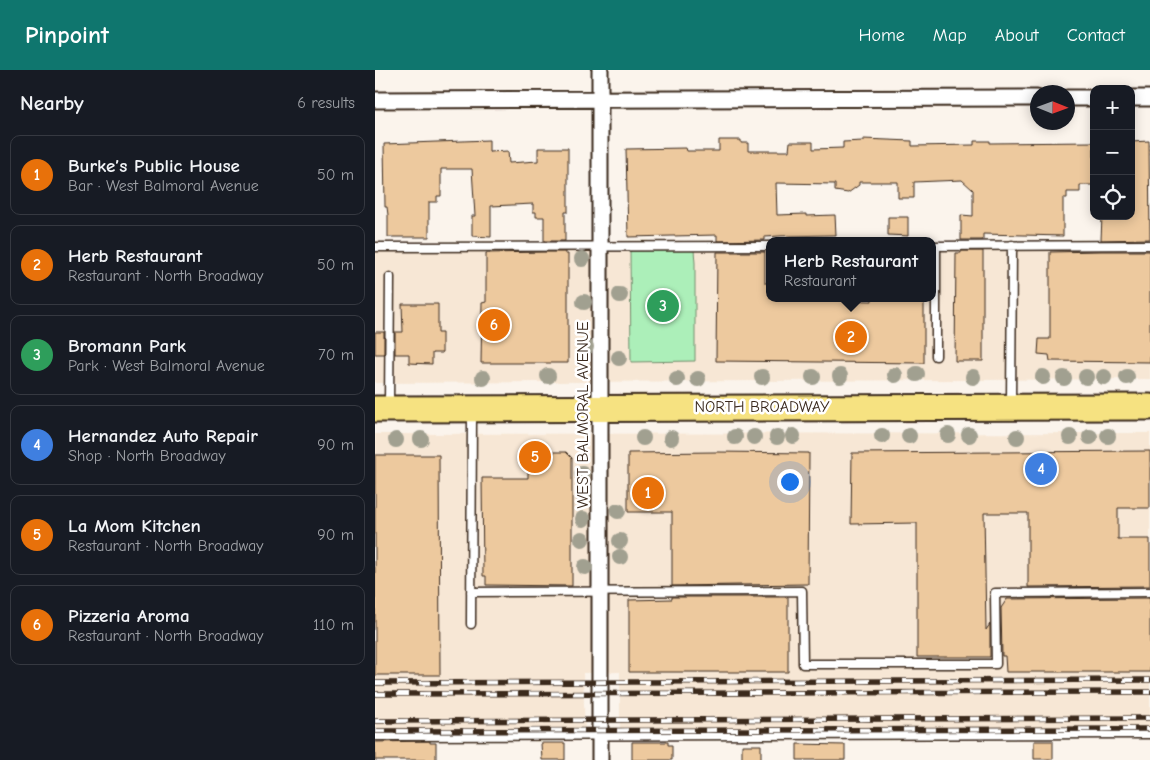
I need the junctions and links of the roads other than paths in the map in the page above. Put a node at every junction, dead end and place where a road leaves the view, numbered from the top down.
1 (599, 70) edge
2 (1030, 98) edge
3 (1075, 98) edge
4 (1090, 98) edge
5 (1135, 98) edge
6 (1150, 98) edge
7 (599, 99) junction
8 (375, 100) edge
9 (1012, 245) junction
10 (1150, 245) edge
11 (600, 246) junction
12 (766, 246) edge
13 (936, 246) edge
14 (375, 247) edge
15 (390, 277) dead end
16 (935, 302) edge
17 (936, 356) dead end
18 (1150, 406) edge
19 (601, 407) junction
20 (1011, 407) junction
21 (472, 408) junction
22 (382, 409) edge
23 (471, 592) junction
24 (601, 592) junction
25 (1150, 592) edge
26 (471, 624) dead end
27 (1150, 734) edge
28 (375, 736) edge
29 (600, 736) junction
30 (600, 760) edge

1 - 7 street, WEST BALMORAL AVENUE
2 - 7 street
3 - 4 street
5 - 6 street
7 - 8 street
7 - 11 street, WEST BALMORAL AVENUE
9 - 10 lane
9 - 13 lane
9 - 20 lane
11 - 12 lane
11 - 14 lane
11 - 19 street, WEST BALMORAL AVENUE
15 - 22 lane
16 - 17 lane
18 - 20 main road, NORTH BROADWAY
19 - 20 main road, NORTH BROADWAY
19 - 21 main road, NORTH BROADWAY
19 - 24 street, WEST BALMORAL AVENUE
21 - 22 main road, NORTH BROADWAY
21 - 23 lane
23 - 24 lane
23 - 26 lane
24 - 25 lane
24 - 29 street, WEST BALMORAL AVENUE
27 - 29 lane
28 - 29 lane
29 - 30 street, WEST BALMORAL AVENUE

